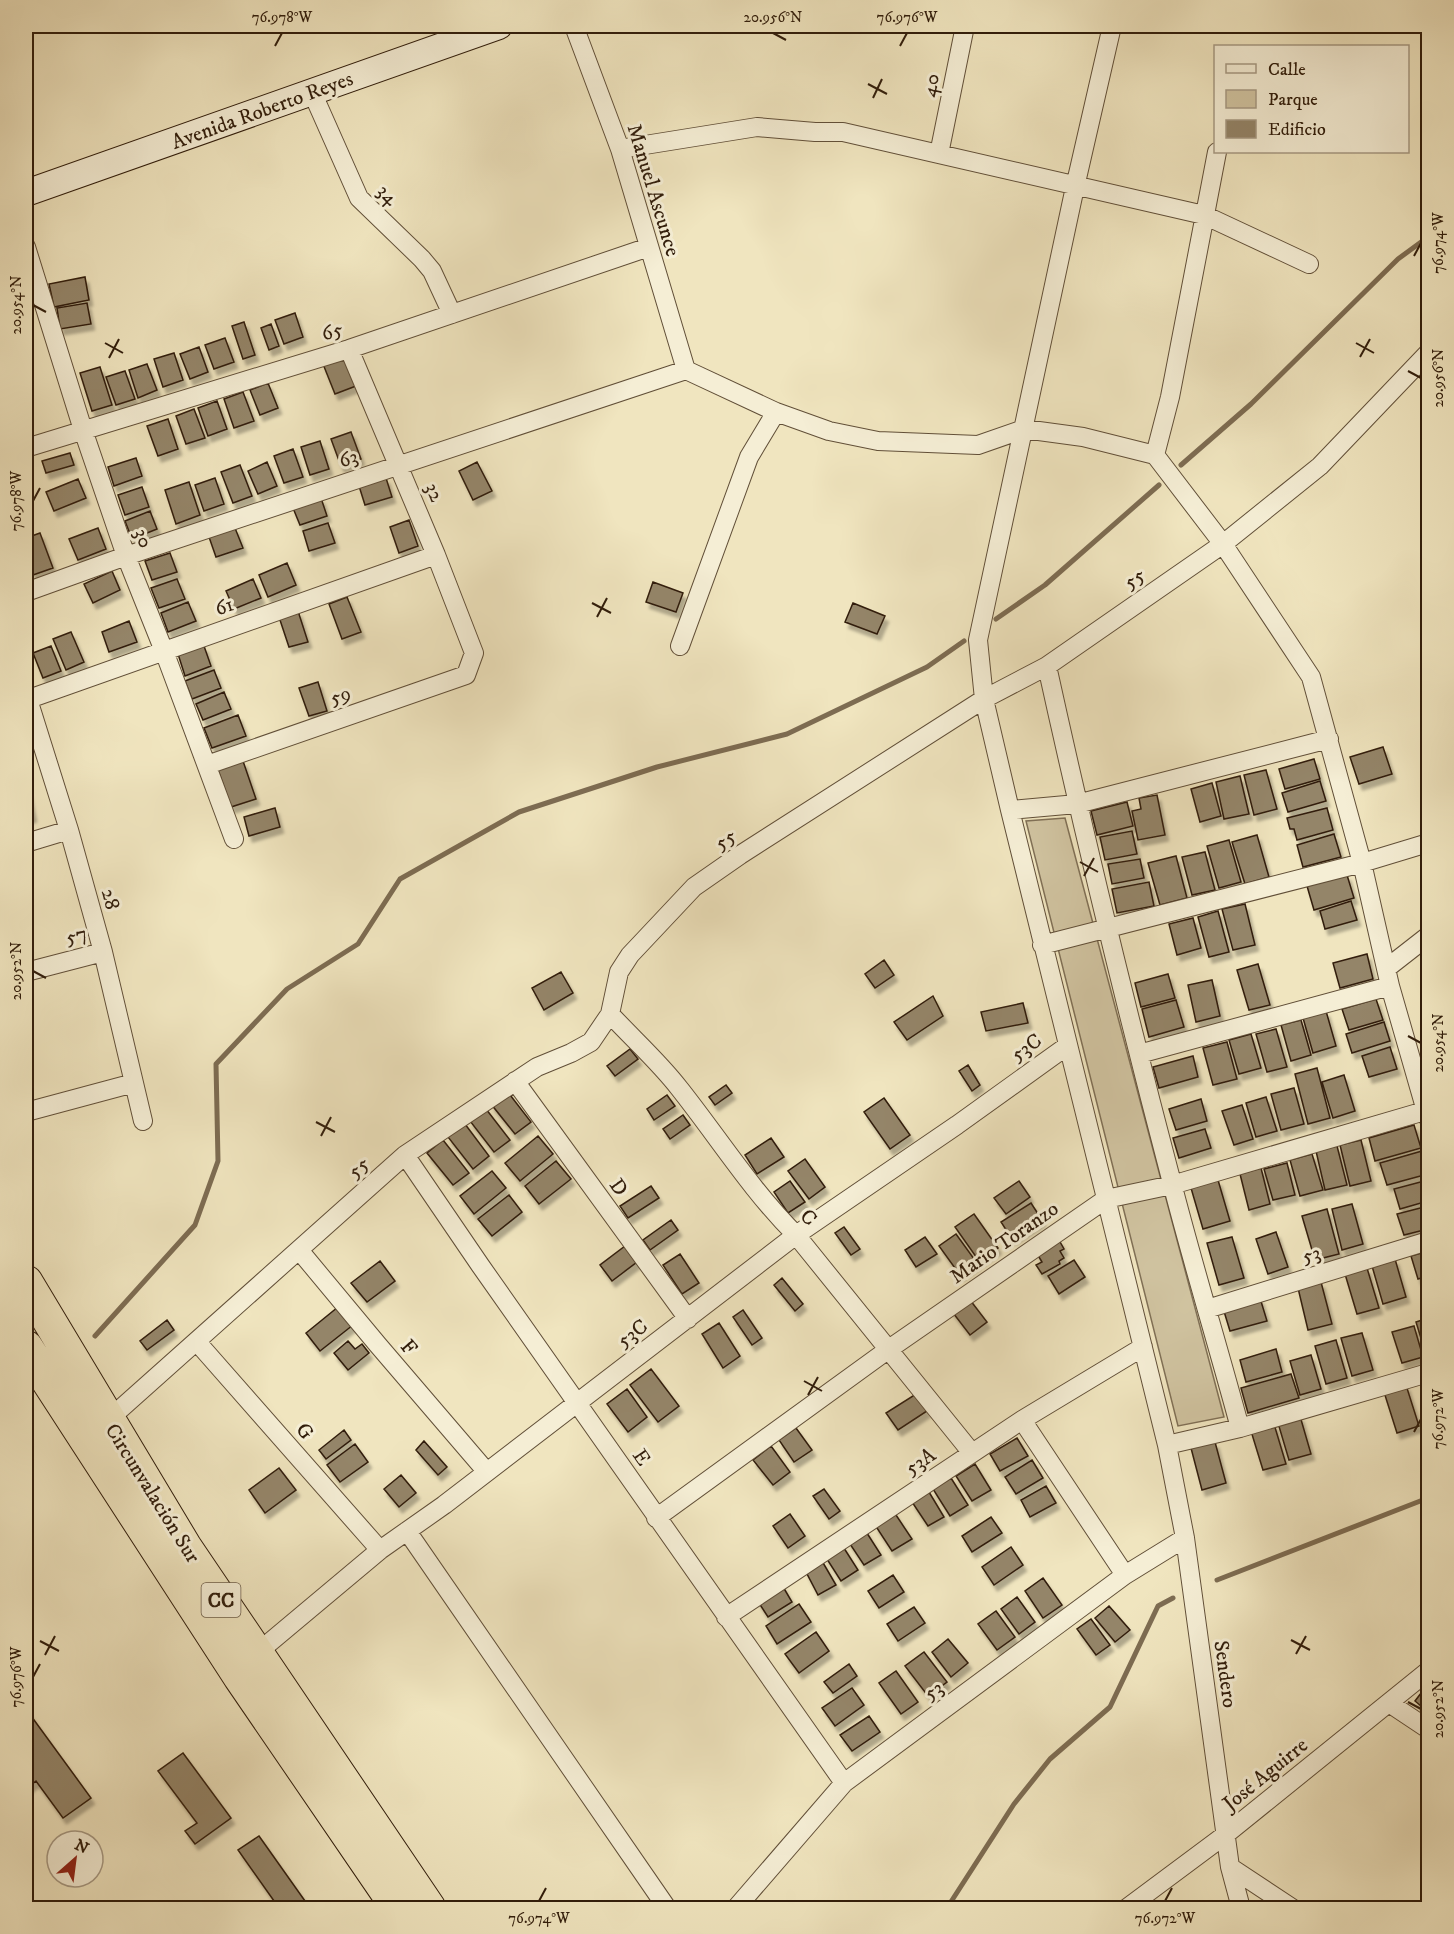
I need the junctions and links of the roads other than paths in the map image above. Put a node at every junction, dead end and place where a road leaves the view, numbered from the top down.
1 (499, 26) edge
2 (574, 26) edge
3 (965, 26) edge
4 (1112, 26) edge
5 (312, 92) junction
6 (620, 149) junction
7 (1217, 153) edge
8 (939, 154) junction
9 (1075, 187) junction
10 (26, 194) edge
11 (1204, 215) junction
12 (26, 247) edge
13 (649, 247) junction
14 (1309, 264) dead end
15 (452, 314) junction
16 (349, 349) junction
17 (1428, 353) edge
18 (686, 370) junction
19 (776, 412) junction
20 (1024, 429) junction
21 (83, 430) junction
22 (26, 448) edge
23 (1155, 455) junction
24 (399, 465) junction
25 (1223, 544) junction
26 (436, 555) junction
27 (126, 556) junction
28 (26, 592) edge
29 (680, 646) dead end
30 (164, 651) junction
31 (474, 653) joint
32 (1047, 666) junction
33 (26, 697) edge
34 (984, 699) junction
35 (1329, 739) junction
36 (207, 765) junction
37 (1077, 804) junction
38 (1010, 810) junction
39 (69, 830) junction
40 (234, 839) dead end
41 (26, 843) edge
42 (1428, 843) edge
43 (1362, 863) junction
44 (1109, 929) junction
45 (1428, 936) edge
46 (1042, 945) junction
47 (102, 952) junction
48 (1387, 968) junction
49 (26, 972) edge
50 (1390, 986) junction
51 (610, 1014) junction
52 (1067, 1046) junction
53 (1139, 1054) junction
54 (515, 1081) junction
55 (134, 1083) junction
56 (26, 1112) edge
57 (1428, 1113) edge
58 (143, 1121) dead end
59 (405, 1155) junction
60 (1172, 1185) junction
61 (1106, 1199) junction
62 (796, 1235) junction
63 (1428, 1241) edge
64 (299, 1250) junction
65 (26, 1282) edge
66 (1208, 1309) junction
67 (688, 1319) junction
68 (197, 1342) junction
69 (26, 1347) edge
70 (1143, 1347) junction
71 (889, 1349) junction
72 (1428, 1373) edge
73 (577, 1402) junction
74 (108, 1420) junction
75 (1022, 1420) junction
76 (1240, 1428) junction
77 (1167, 1445) junction
78 (972, 1453) junction
79 (486, 1471) junction
80 (656, 1518) junction
81 (407, 1531) junction
82 (1185, 1538) junction
83 (380, 1550) junction
84 (1125, 1575) junction
85 (726, 1617) junction
86 (246, 1661) junction
87 (1428, 1671) edge
88 (1389, 1702) junction
89 (1428, 1729) edge
90 (844, 1784) junction
91 (1225, 1834) junction
92 (1230, 1867) junction
93 (398, 1908) edge
94 (429, 1908) edge
95 (667, 1908) edge
96 (736, 1908) edge
97 (1127, 1908) edge
98 (1241, 1908) edge
99 (1292, 1908) edge

1 - 5 main road, Avenida Roberto Reyes
2 - 6 street, Manuel Ascunce
3 - 8 street, 40
4 - 9 street, Sendero
5 - 10 main road, Avenida Roberto Reyes
5 - 15 street, 34
6 - 8 street
6 - 13 street, Manuel Ascunce
7 - 11 street
8 - 9 street
9 - 11 street
9 - 20 street, Sendero
11 - 14 street
11 - 23 street
12 - 21 street, 30
13 - 15 street, 65
13 - 18 street, Manuel Ascunce
15 - 16 street, 65
16 - 21 street, 65
16 - 24 street, 32
17 - 25 street, 55
18 - 19 street
18 - 24 street, 63
19 - 20 street
19 - 29 street
20 - 23 street
20 - 34 street, Sendero
21 - 22 street, 65
21 - 27 street, 30
23 - 25 street
24 - 26 street, 32
24 - 27 street, 63
25 - 32 street, 55
25 - 35 street
26 - 30 street, 61
26 - 31 street, 32
27 - 28 street, 63
27 - 30 street, 30
30 - 33 street, 61
30 - 36 street, 30
31 - 36 street, 59
32 - 34 street, 55
32 - 37 street
33 - 39 street, 28
34 - 38 street, Sendero
34 - 51 street, 55
35 - 37 street
35 - 43 street
36 - 40 street, 30
37 - 38 street
37 - 44 street
38 - 46 street, Sendero
39 - 41 street
39 - 47 street, 28
42 - 43 street
43 - 44 street
43 - 48 street
44 - 46 street
44 - 53 street
45 - 48 street
46 - 52 street, Sendero
47 - 49 street, 57
47 - 55 street, 28
48 - 50 street
50 - 53 street
50 - 57 street
51 - 54 street, 55
51 - 62 street, C
52 - 61 street, Sendero
52 - 62 street, 53C
53 - 60 street
54 - 59 street, 55
54 - 67 street, D
55 - 56 street
55 - 58 street, 28
57 - 60 street, Mario Toranzo
59 - 64 street, 55
59 - 73 street, E
60 - 61 street, Mario Toranzo
60 - 66 street
61 - 70 street, Sendero
61 - 71 street, Mario Toranzo
62 - 67 street, 53C
62 - 71 street, C
63 - 66 street, 53
64 - 68 street, 55
64 - 79 street, F
65 - 74 highway, Circunvalación Sur / CC
66 - 76 street
67 - 73 street, 53C
68 - 74 street, 55
68 - 83 street, G
69 - 86 highway, Circunvalación Sur / CC
70 - 75 street, 53A
70 - 77 street, Sendero
71 - 78 street, C
71 - 80 street, Mario Toranzo
72 - 76 street
73 - 79 street, 53C
73 - 80 street, E
74 - 86 highway, Circunvalación Sur / CC
75 - 78 street, 53A
75 - 84 street
76 - 77 street
77 - 82 street, Sendero
78 - 85 street, 53A
79 - 81 street, 53C
80 - 85 street, E
81 - 83 street, 53C
81 - 95 street
82 - 84 street, 53
82 - 91 street, Sendero
83 - 86 street, 53C
84 - 90 street, 53
85 - 90 street, E
86 - 93 highway, Circunvalación Sur / CC
86 - 94 highway, Circunvalación Sur / CC
87 - 88 street, José Aguirre
88 - 89 street
88 - 91 street, José Aguirre
90 - 96 street, 53
91 - 92 street, Sendero
91 - 97 street, José Aguirre
92 - 98 street, Sendero
92 - 99 street

